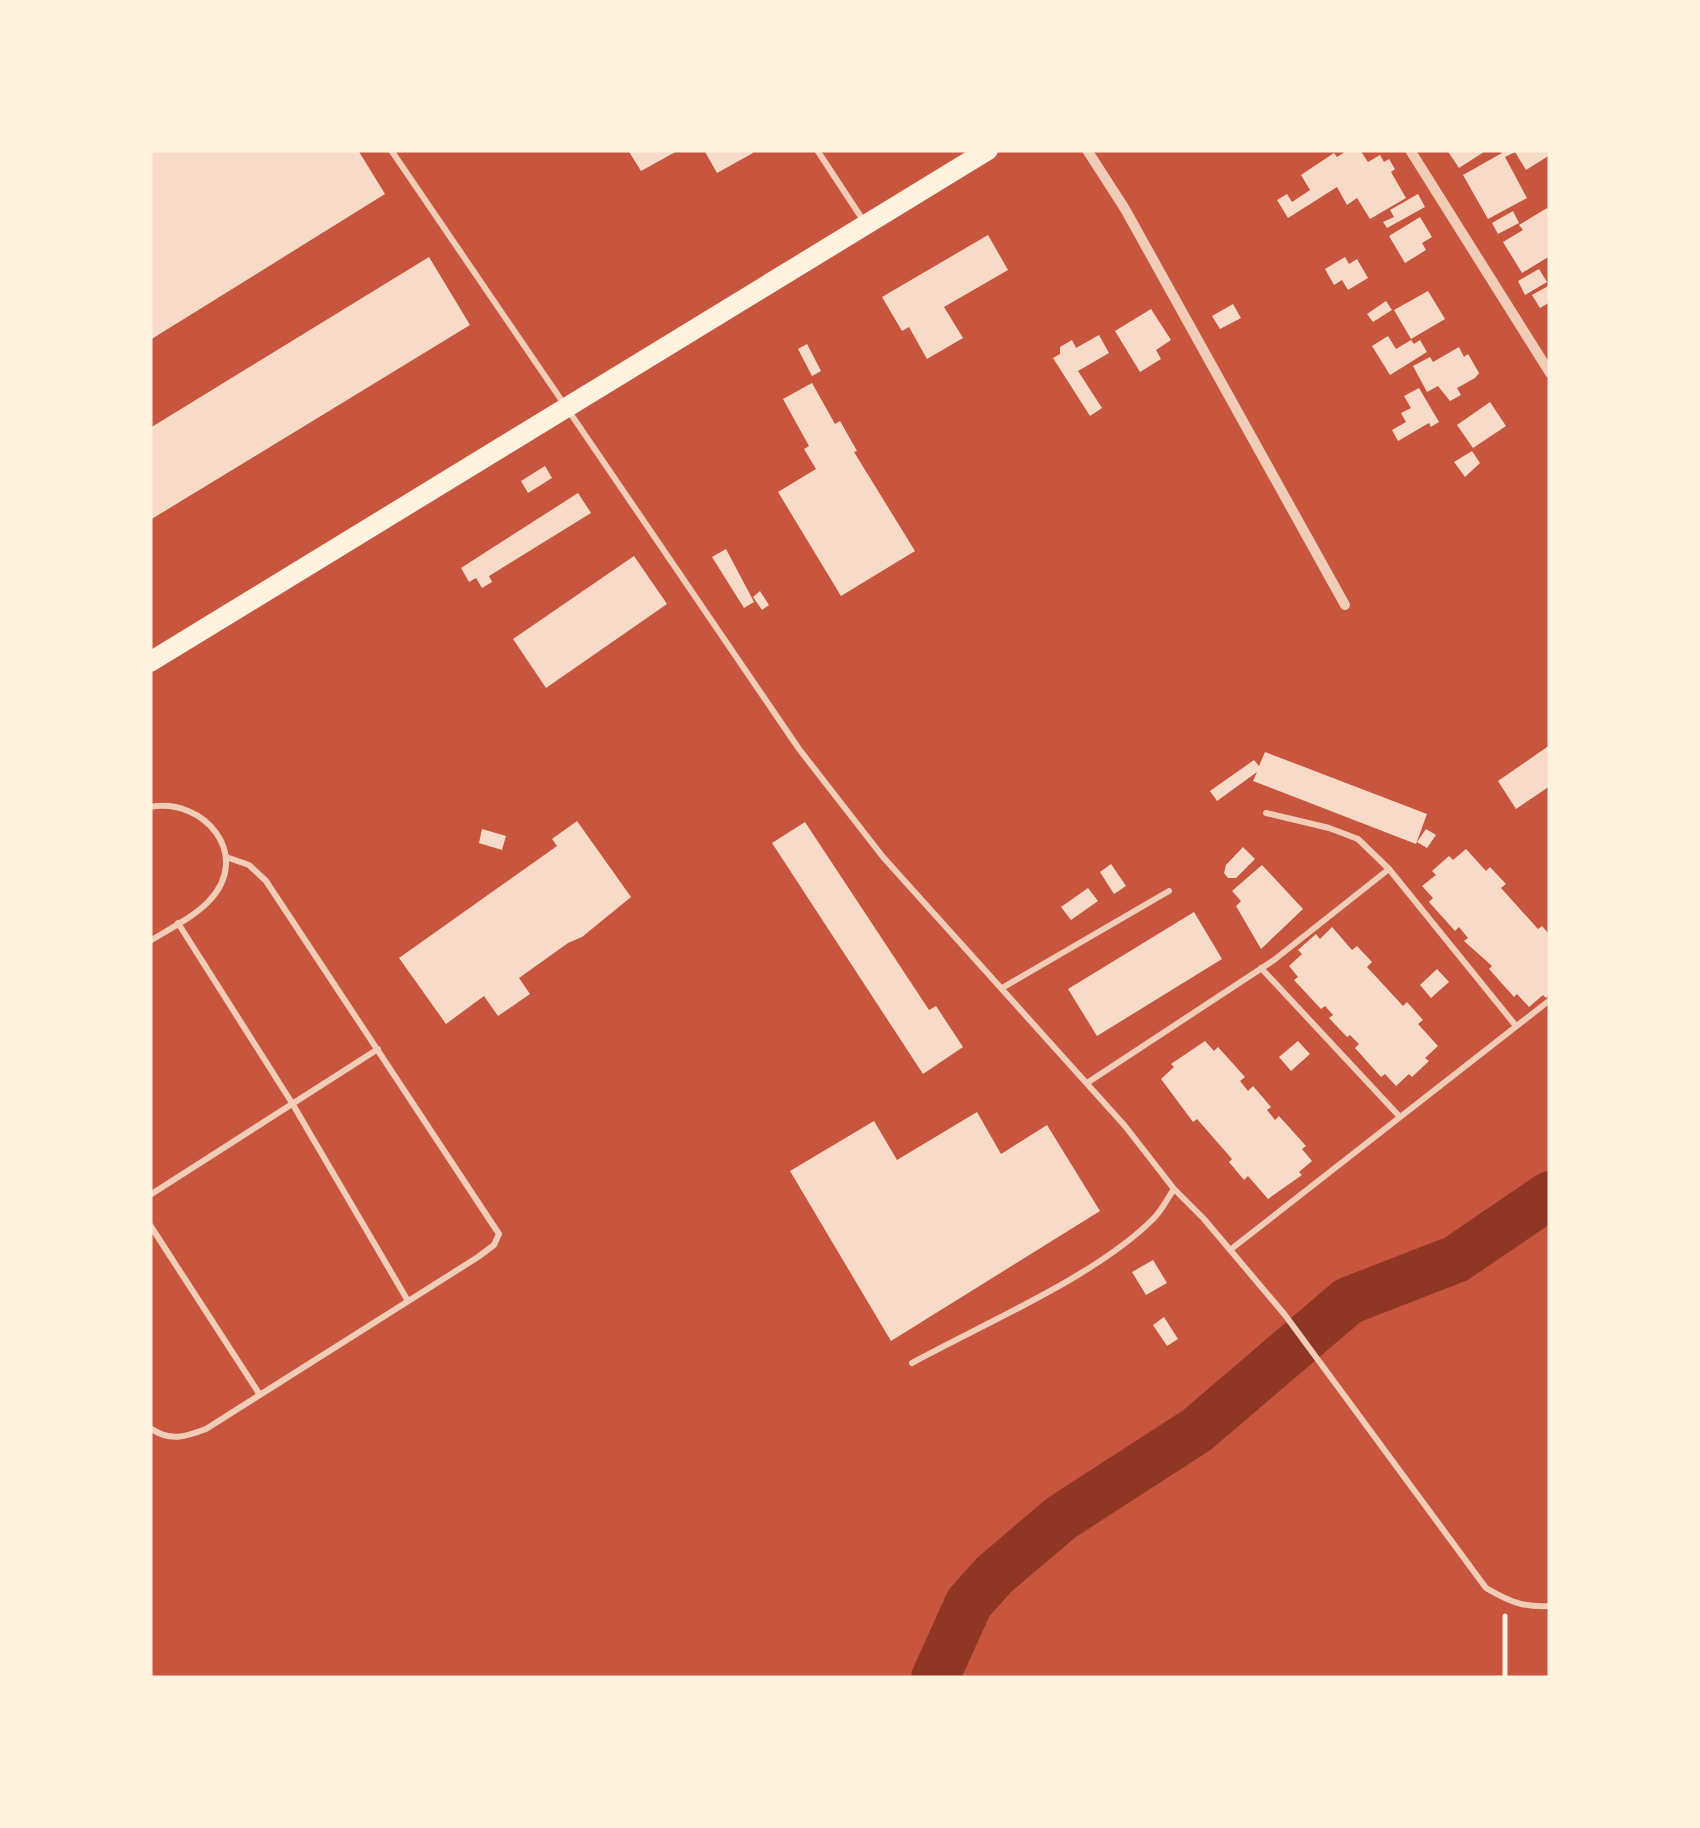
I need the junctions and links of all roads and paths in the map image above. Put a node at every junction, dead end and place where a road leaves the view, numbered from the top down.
1 (391, 150) edge
2 (817, 150) edge
3 (988, 150) edge
4 (1087, 150) edge
5 (1410, 150) edge
6 (866, 226) junction
7 (1550, 372) edge
8 (564, 406) junction
9 (1345, 605) dead end
10 (150, 662) edge
11 (150, 806) edge
12 (1266, 813) dead end
13 (226, 856) junction
14 (1390, 869) junction
15 (1170, 890) dead end
16 (178, 922) junction
17 (150, 941) edge
18 (1262, 968) junction
19 (1002, 988) junction
20 (1550, 1000) edge
21 (1516, 1026) junction
22 (378, 1049) junction
23 (1087, 1083) junction
24 (292, 1103) junction
25 (1400, 1117) junction
26 (1174, 1189) junction
27 (150, 1195) edge
28 (150, 1225) edge
29 (1230, 1250) junction
30 (408, 1301) junction
31 (912, 1362) dead end
32 (260, 1395) junction
33 (150, 1428) edge
34 (1507, 1601) junction
35 (1550, 1606) edge
36 (1505, 1678) edge

1 - 8 lane
2 - 6 lane
3 - 6 main road
4 - 9 street
5 - 7 street
6 - 8 main road
8 - 10 main road
8 - 19 lane
11 - 13 lane
12 - 14 lane
13 - 16 lane
13 - 22 lane
14 - 18 lane
14 - 21 lane
15 - 19 lane
16 - 17 lane
16 - 24 lane
18 - 23 lane
18 - 25 lane
19 - 23 lane
20 - 21 lane
21 - 25 lane
22 - 24 lane
22 - 30 lane
23 - 26 lane
24 - 27 lane
24 - 30 lane
25 - 29 lane
26 - 29 lane
26 - 31 lane
28 - 32 lane
29 - 34 lane
30 - 32 lane
32 - 33 lane
34 - 35 lane
34 - 36 path

